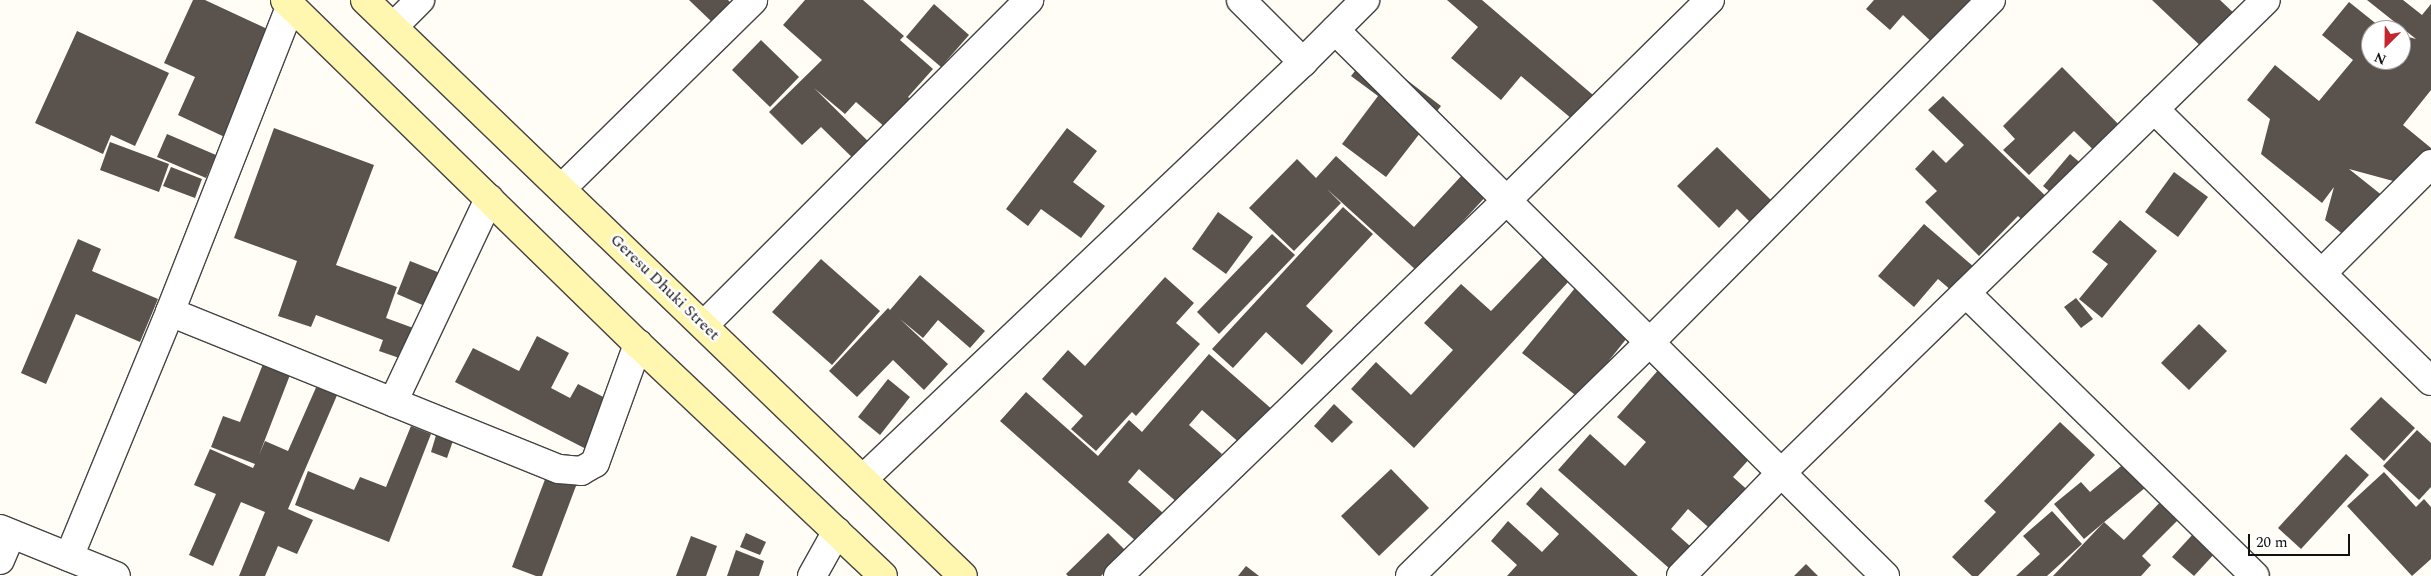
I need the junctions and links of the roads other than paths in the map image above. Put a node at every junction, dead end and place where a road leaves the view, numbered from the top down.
1 (365, 0) edge
2 (420, 0) edge
3 (753, 0) edge
4 (1029, 0) edge
5 (1241, 0) edge
6 (1364, 0) edge
7 (1710, 0) edge
8 (1991, 0) edge
9 (288, 3) edge
10 (2252, 5) edge
11 (394, 26) junction
12 (1335, 30) junction
13 (1303, 62) junction
14 (2154, 109) junction
15 (2431, 164) edge
16 (562, 188) junction
17 (489, 199) junction
18 (1508, 200) junction
19 (2322, 274) junction
20 (1966, 293) junction
21 (170, 312) junction
22 (704, 325) junction
23 (1650, 342) junction
24 (638, 344) junction
25 (2431, 381) edge
26 (393, 402) junction
27 (1782, 473) junction
28 (862, 479) junction
29 (838, 530) junction
30 (5, 532) edge
31 (69, 557) junction
32 (0, 560) edge
33 (116, 576) edge
34 (812, 576) edge
35 (884, 576) edge
36 (964, 576) edge
37 (1118, 576) edge
38 (1410, 576) edge
39 (1681, 576) edge
40 (1885, 576) edge
41 (2254, 576) edge

1 - 11 main road, Geresu Dhuki Street
2 - 11 street
3 - 16 street
4 - 22 street
5 - 13 street
6 - 12 street
7 - 18 street
8 - 23 street
9 - 17 main road
9 - 21 street
10 - 14 street
11 - 16 main road, Geresu Dhuki Street
12 - 13 street
12 - 18 street
13 - 28 street
14 - 19 street
14 - 20 street
15 - 19 street
16 - 22 main road, Geresu Dhuki Street
17 - 24 main road
17 - 26 street
18 - 23 street
18 - 37 street
19 - 25 street
20 - 27 street
20 - 41 street
21 - 26 street
21 - 31 street
22 - 28 main road, Geresu Dhuki Street
23 - 27 street
23 - 38 street
24 - 26 street
24 - 29 main road
27 - 39 street
27 - 40 street
28 - 36 main road, Geresu Dhuki Street
29 - 34 street
29 - 35 main road
30 - 31 street
30 - 32 street
31 - 33 street

